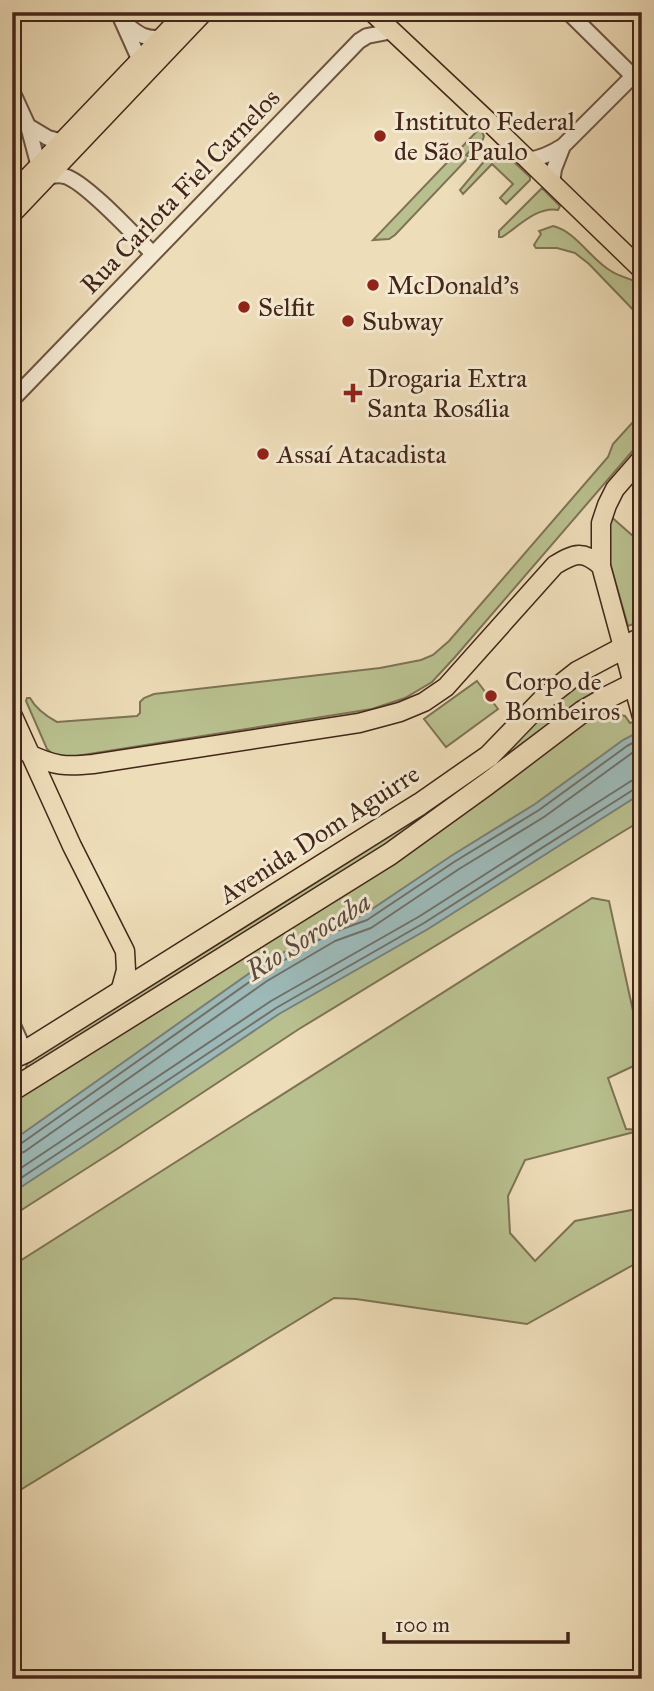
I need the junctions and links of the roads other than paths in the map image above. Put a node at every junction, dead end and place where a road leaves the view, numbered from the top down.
1 (186, 12) edge
2 (204, 12) edge
3 (372, 12) edge
4 (568, 12) edge
5 (120, 17) edge
6 (393, 32) junction
7 (161, 38) junction
8 (140, 61) junction
9 (639, 76) edge
10 (12, 91) edge
11 (28, 126) junction
12 (563, 146) junction
13 (65, 149) junction
14 (528, 160) junction
15 (43, 172) junction
16 (552, 183) junction
17 (84, 187) junction
18 (12, 194) edge
19 (12, 214) edge
20 (153, 254) junction
21 (642, 270) edge
22 (12, 400) edge
23 (642, 458) edge
24 (601, 566) junction
25 (632, 643) edge
26 (637, 688) edge
27 (12, 714) edge
28 (642, 718) edge
29 (29, 754) junction
30 (120, 992) junction
31 (12, 1023) edge
32 (18, 1055) edge
33 (12, 1076) edge
34 (12, 1090) edge

1 - 7 main road
2 - 13 main road
3 - 6 main road
4 - 9 street
5 - 7 street
5 - 8 street
6 - 14 main road
6 - 20 street, Rua Carlota Fiel Carnelos
7 - 8 main road
8 - 13 main road
9 - 12 street
10 - 11 street
11 - 13 street
11 - 15 street
12 - 14 street
12 - 16 street
13 - 15 main road
13 - 17 street
14 - 16 main road
15 - 17 street
15 - 18 main road
15 - 19 main road
16 - 21 main road
17 - 20 street
20 - 22 street, Rua Carlota Fiel Carnelos
23 - 24 main road
24 - 25 main road
24 - 29 main road
25 - 26 main road
25 - 30 highway, Avenida Dom Aguirre
26 - 28 main road
26 - 34 highway, Avenida Dom Aguirre
27 - 29 main road
29 - 30 main road
30 - 32 highway, Avenida Dom Aguirre
31 - 32 street
32 - 33 highway

